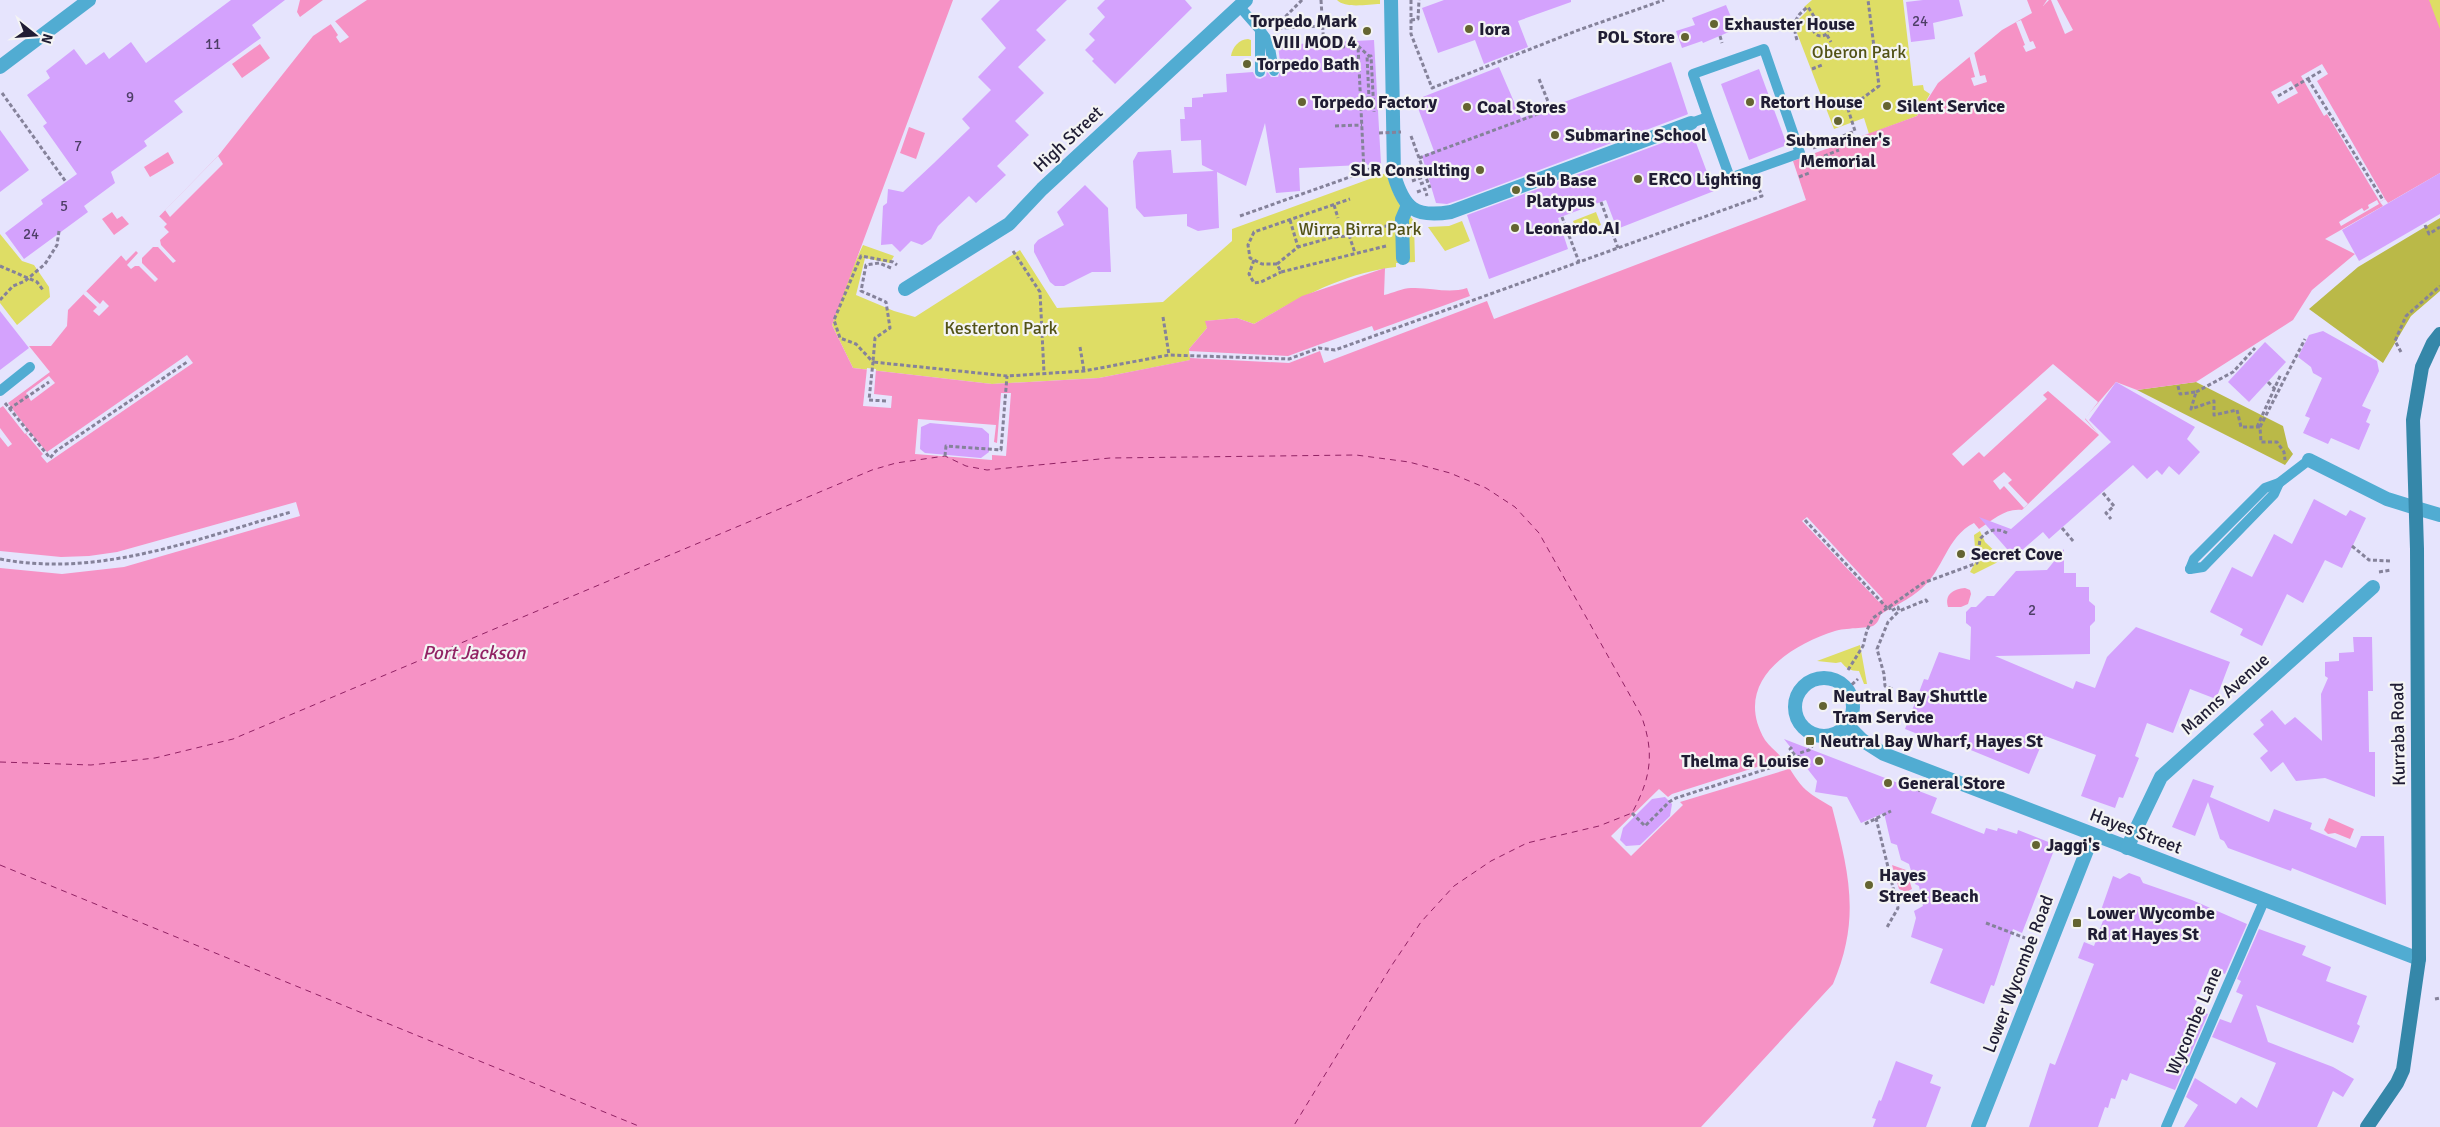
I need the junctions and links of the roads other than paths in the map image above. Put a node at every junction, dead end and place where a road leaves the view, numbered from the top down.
1 (89, 0) edge
2 (1391, 0) edge
3 (1243, 3) edge
4 (1260, 30) junction
5 (0, 66) edge
6 (1274, 71) dead end
7 (1260, 72) dead end
8 (1708, 117) junction
9 (1691, 123) joint
10 (1408, 205) junction
11 (1403, 258) dead end
12 (905, 289) dead end
13 (2440, 334) edge
14 (30, 367) dead end
15 (0, 392) edge
16 (2309, 460) joint
17 (2279, 483) junction
18 (2416, 508) junction
19 (2440, 515) edge
20 (2373, 587) dead end
21 (1847, 725) junction
22 (2094, 835) junction
23 (2127, 848) junction
24 (2264, 901) junction
25 (2419, 959) junction
26 (1978, 1127) edge
27 (2166, 1127) edge
28 (2368, 1127) edge

1 - 5 street
2 - 10 street
3 - 4 lane
3 - 12 street, High Street
4 - 6 lane
4 - 7 lane
8 - 8 lane
8 - 9 lane
9 - 10 street
10 - 11 street
13 - 18 main road, Kurraba Road
14 - 15 lane
16 - 17 lane
16 - 18 street
17 - 17 lane
18 - 19 street
18 - 25 main road, Kurraba Road
20 - 23 street, Manns Avenue
21 - 21 street
21 - 22 street, Hayes Street
22 - 23 street, Hayes Street
22 - 26 street, Lower Wycombe Road
23 - 24 street, Hayes Street
24 - 25 street, Hayes Street
24 - 27 lane, Wycombe Lane
25 - 28 main road, Kurraba Road

